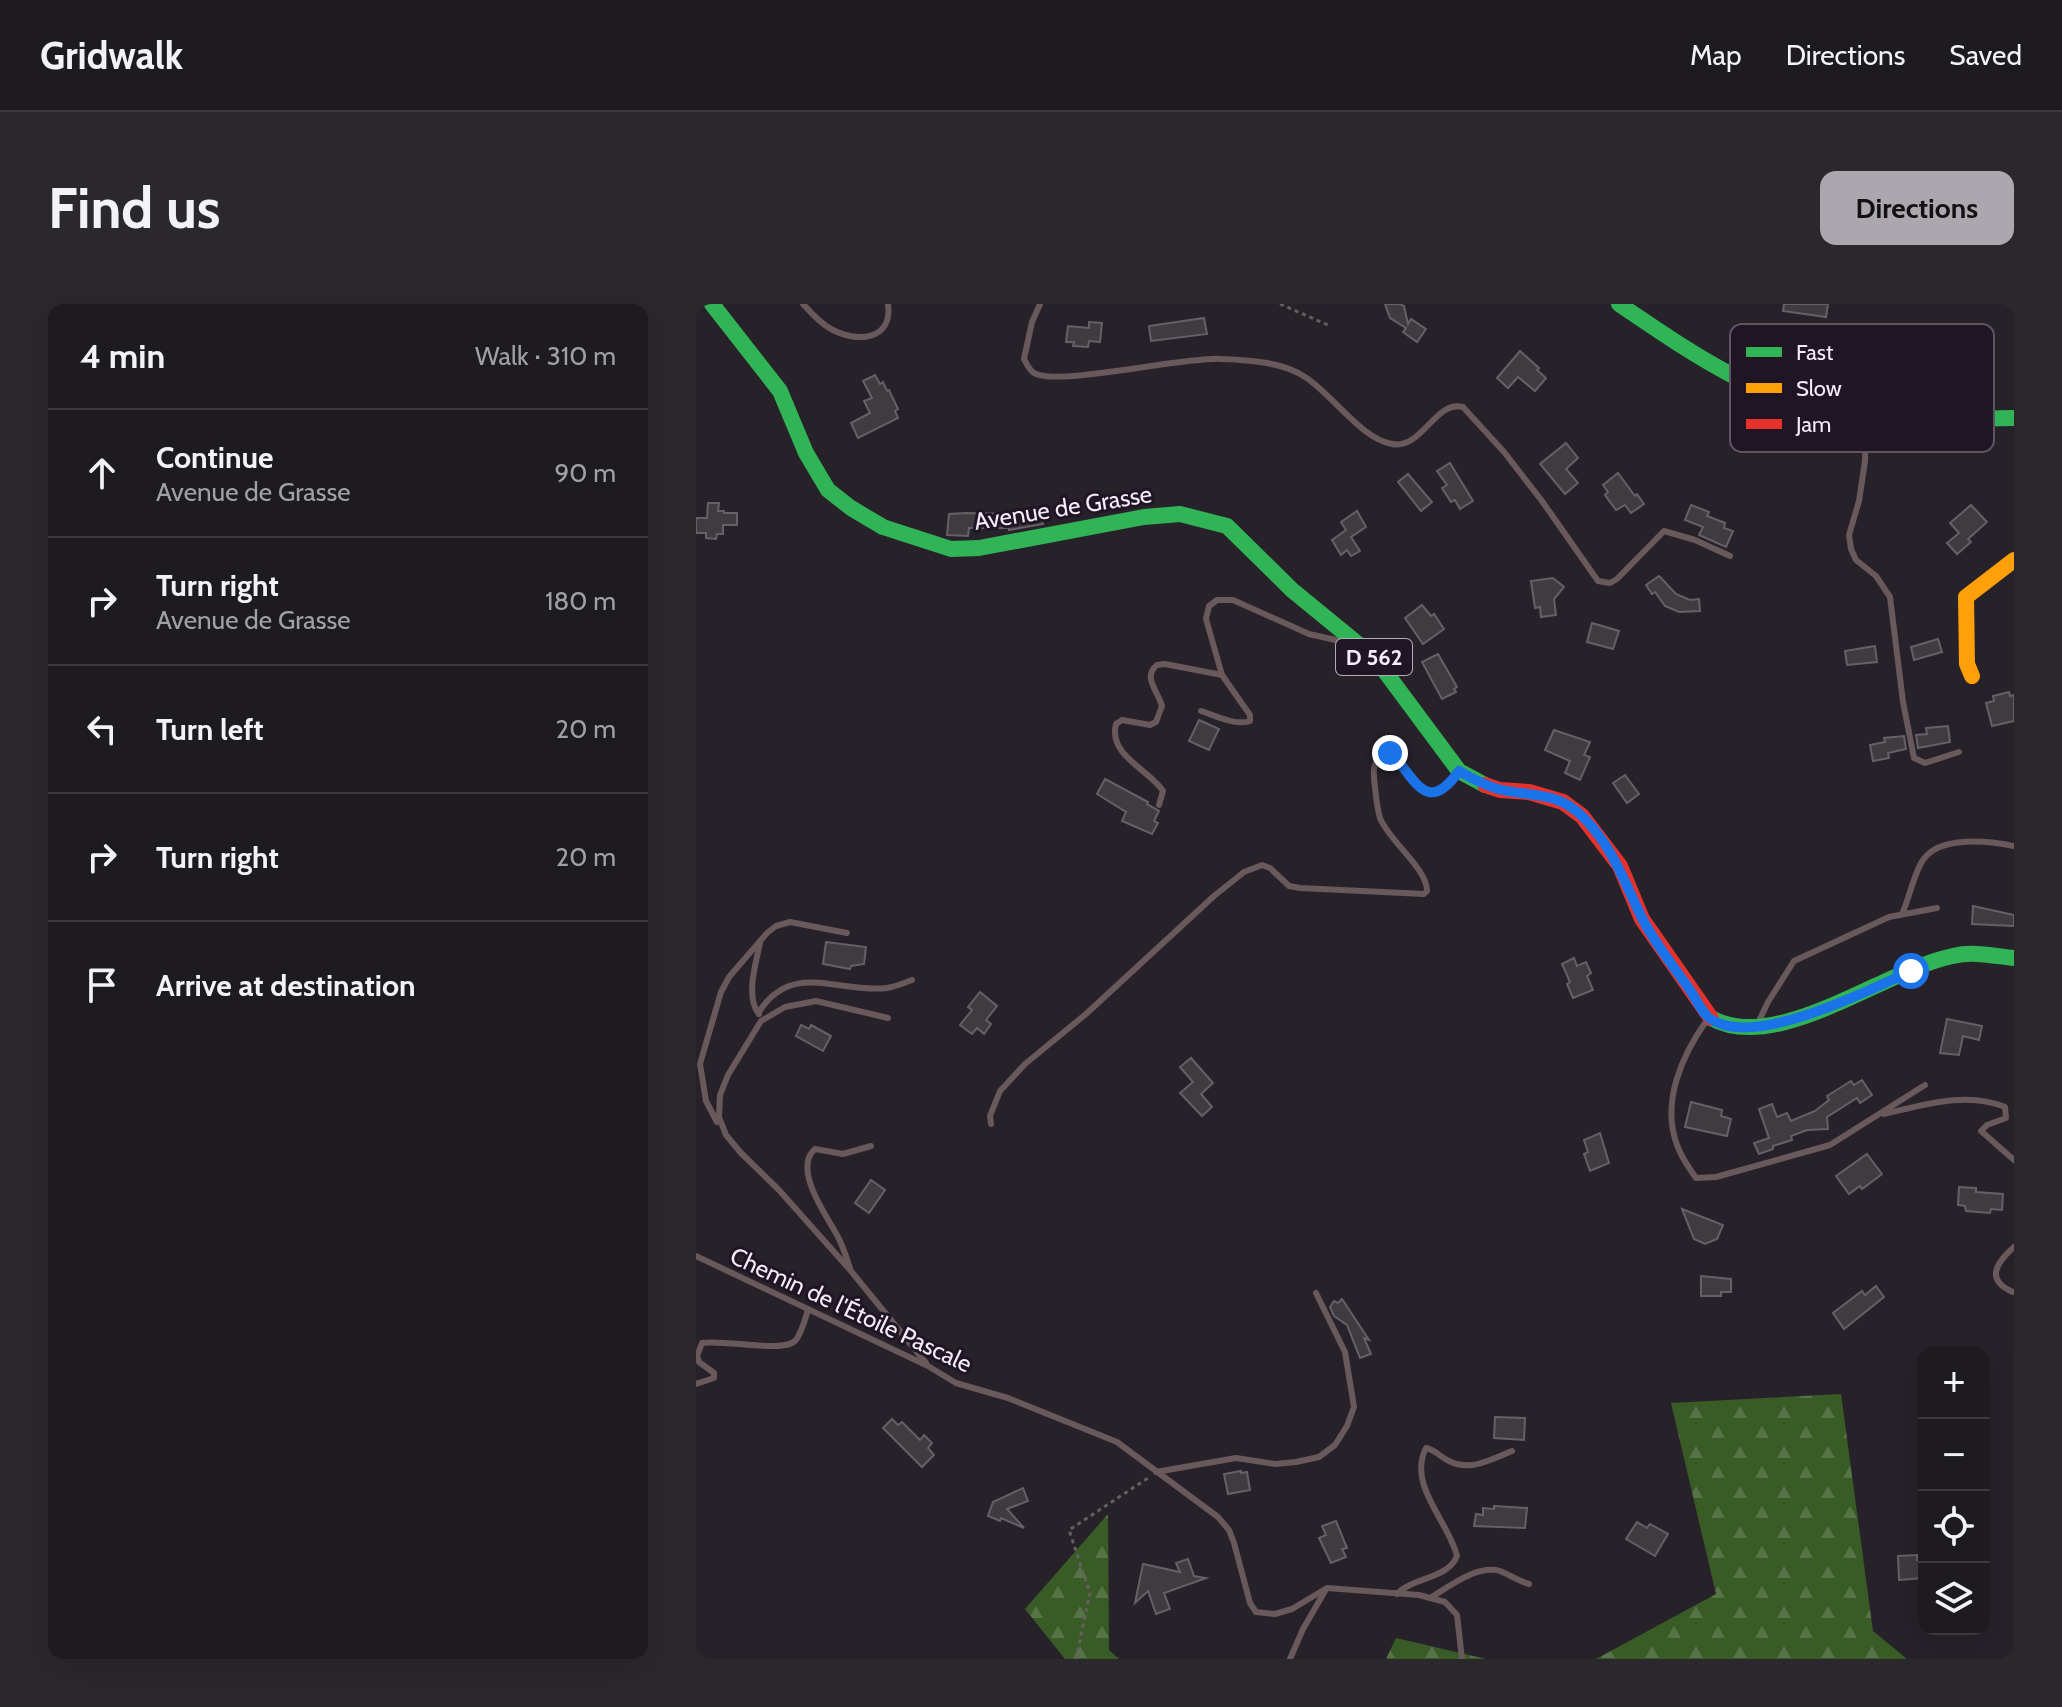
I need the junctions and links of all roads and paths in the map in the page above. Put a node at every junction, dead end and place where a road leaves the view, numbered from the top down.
1 (712, 304) edge
2 (803, 304) edge
3 (888, 304) edge
4 (1040, 304) edge
5 (1280, 304) edge
6 (1619, 304) edge
7 (1328, 325) dead end
8 (1730, 373) edge
9 (1994, 418) edge
10 (2014, 418) edge
11 (1865, 452) edge
12 (1730, 556) dead end
13 (2014, 560) edge
14 (1361, 646) junction
15 (1222, 675) junction
16 (1972, 676) dead end
17 (1201, 711) dead end
18 (1959, 752) dead end
19 (1459, 771) junction
20 (1159, 805) dead end
21 (2014, 846) edge
22 (1937, 908) dead end
23 (1902, 914) junction
24 (847, 933) dead end
25 (761, 940) junction
26 (2014, 958) edge
27 (912, 980) dead end
28 (759, 1012) junction
29 (888, 1018) dead end
30 (1709, 1018) junction
31 (761, 1021) junction
32 (1757, 1027) junction
33 (1925, 1085) dead end
34 (1881, 1115) junction
35 (991, 1124) dead end
36 (726, 1135) junction
37 (871, 1146) dead end
38 (2014, 1160) edge
39 (2014, 1247) edge
40 (696, 1256) edge
41 (851, 1271) junction
42 (2013, 1292) edge
43 (1316, 1293) dead end
44 (808, 1310) junction
45 (928, 1366) junction
46 (696, 1384) edge
47 (1512, 1451) dead end
48 (1156, 1472) junction
49 (1529, 1584) dead end
50 (1327, 1588) junction
51 (1397, 1594) junction
52 (1430, 1598) junction
53 (1076, 1659) edge
54 (1290, 1659) edge
55 (1462, 1659) edge

1 - 14 main road, Avenue de Grasse / D 562
2 - 3 lane
4 - 12 lane
5 - 7 path
6 - 8 main road
9 - 10 main road
11 - 18 lane
13 - 16 main road
14 - 15 lane
14 - 19 main road, Avenue de Grasse / D 562
15 - 17 lane
15 - 20 lane
19 - 30 main road, Avenue de Grasse / D 562
19 - 35 lane
21 - 23 lane
22 - 23 lane
23 - 32 lane
24 - 25 lane
25 - 28 lane
25 - 36 lane
26 - 32 main road
27 - 28 lane
28 - 31 lane
29 - 31 lane
30 - 32 main road
30 - 34 lane
31 - 36 lane
33 - 34 lane
34 - 38 lane
36 - 41 lane
37 - 41 lane
39 - 42 lane
40 - 44 lane, Chemin de l'Étoile Pascale
41 - 45 lane
43 - 48 lane
44 - 45 lane, Chemin de l'Étoile Pascale
44 - 46 lane
45 - 48 lane, Chemin de l'Étoile Pascale
47 - 51 lane
48 - 50 lane, Chemin de l'Étoile Pascale
48 - 53 path
49 - 52 lane
50 - 51 lane
50 - 54 lane
51 - 52 lane
52 - 55 lane

